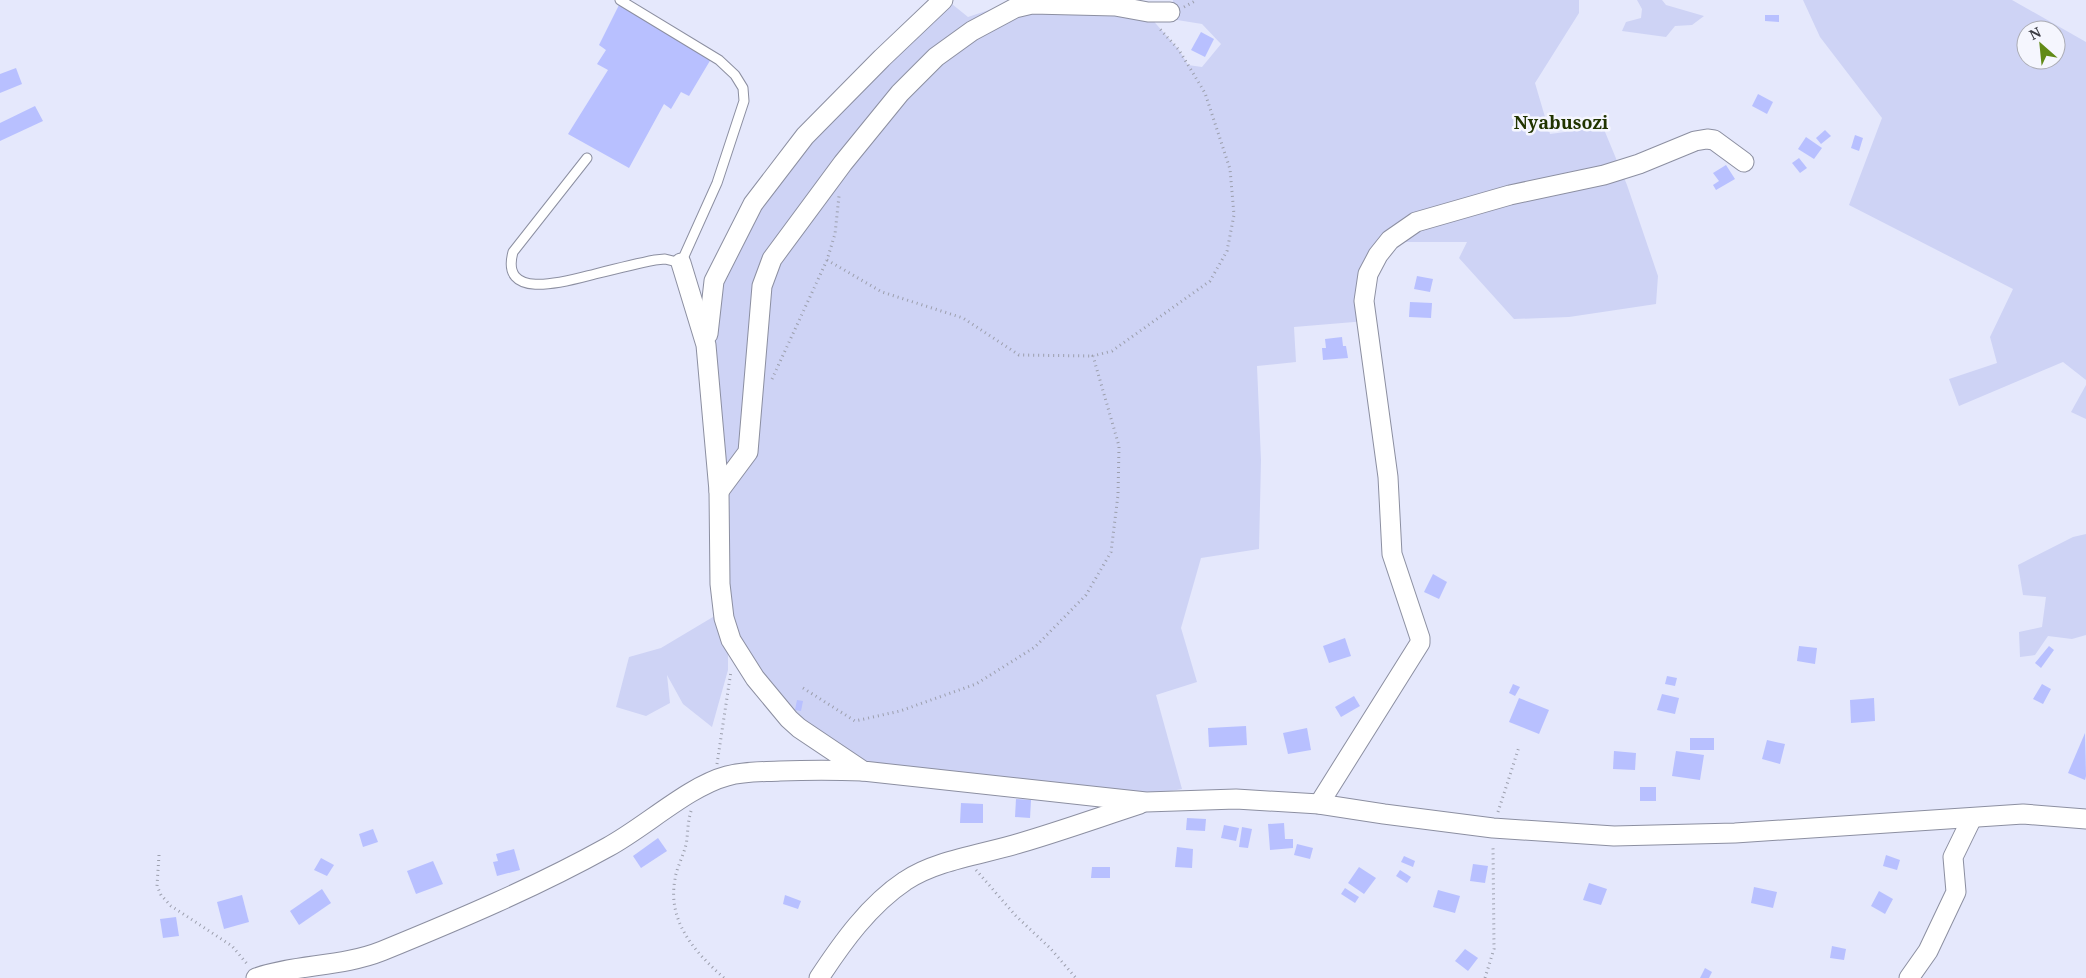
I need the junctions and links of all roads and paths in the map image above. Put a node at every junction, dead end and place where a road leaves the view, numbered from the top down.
1 (620, 0) edge
2 (943, 0) edge
3 (1148, 12) junction
4 (1170, 12) dead end
5 (588, 158) dead end
6 (1744, 162) dead end
7 (843, 163) junction
8 (827, 260) junction
9 (681, 263) junction
10 (706, 345) junction
11 (1093, 356) junction
12 (770, 384) dead end
13 (719, 491) junction
14 (731, 640) junction
15 (803, 688) dead end
16 (1519, 747) dead end
17 (715, 769) dead end
18 (863, 771) junction
19 (696, 790) junction
20 (1146, 802) junction
21 (1319, 804) junction
22 (1972, 818) junction
23 (2086, 819) edge
24 (1493, 828) junction
25 (159, 855) dead end
26 (962, 858) junction
27 (257, 978) edge
28 (724, 978) edge
29 (819, 978) edge
30 (1076, 978) edge
31 (1486, 978) edge
32 (1909, 978) edge

1 - 9 lane
2 - 10 street
3 - 4 street
3 - 7 street
3 - 11 path
5 - 9 lane
6 - 21 street
7 - 8 path
7 - 13 street
8 - 11 path
8 - 12 path
9 - 10 street
10 - 13 street
11 - 15 path
13 - 14 street
14 - 17 path
14 - 18 street
16 - 24 path
18 - 19 street
18 - 20 street
19 - 27 street
19 - 28 path
20 - 21 street
20 - 26 street
21 - 24 street
22 - 23 street
22 - 24 street
22 - 32 street
24 - 31 path
25 - 27 path
26 - 29 street
26 - 30 path

